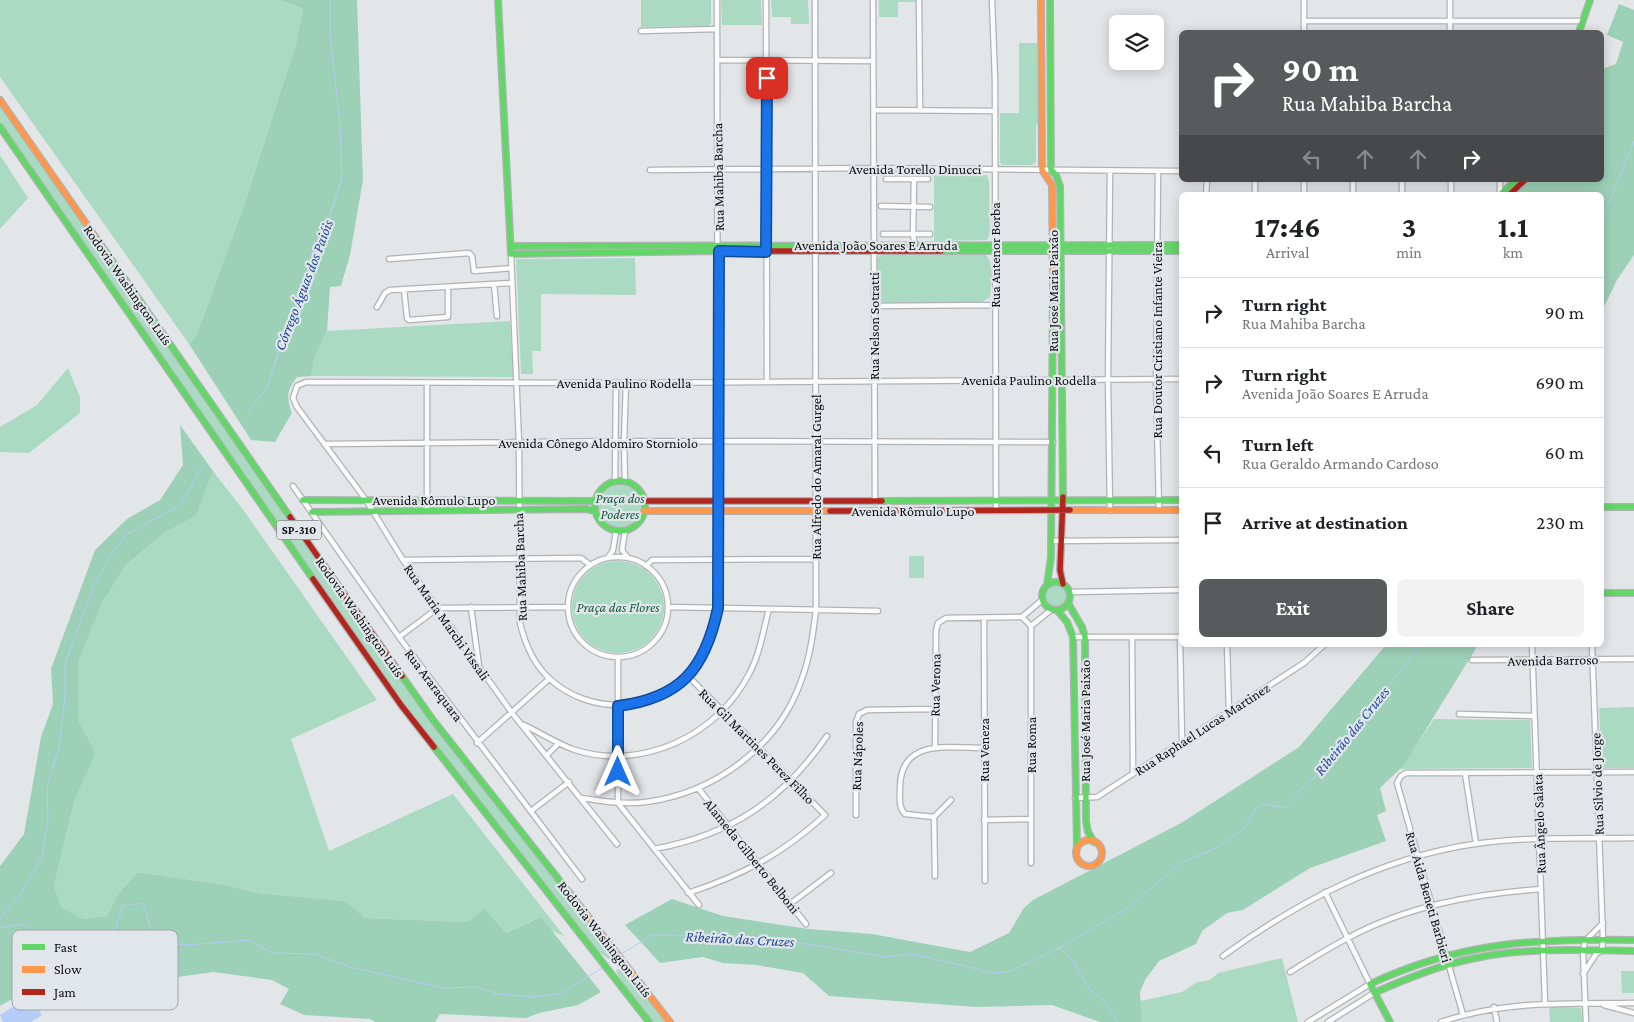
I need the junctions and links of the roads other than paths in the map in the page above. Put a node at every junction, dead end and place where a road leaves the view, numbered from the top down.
1 (498, 0) edge
2 (717, 0) edge
3 (766, 0) edge
4 (815, 0) edge
5 (873, 0) edge
6 (919, 0) edge
7 (992, 0) edge
8 (1041, 0) edge
9 (1050, 0) edge
10 (1304, 0) edge
11 (1450, 0) edge
12 (1590, 0) edge
13 (1304, 21) junction
14 (1450, 21) junction
15 (1583, 21) junction
16 (717, 30) junction
17 (1304, 30) edge
18 (1450, 30) edge
19 (1580, 30) edge
20 (641, 31) dead end
21 (718, 60) junction
22 (767, 60) junction
23 (816, 60) junction
24 (873, 60) junction
25 (0, 100) edge
26 (874, 110) junction
27 (920, 110) junction
28 (995, 111) junction
29 (0, 127) edge
30 (768, 168) junction
31 (873, 168) junction
32 (718, 169) junction
33 (816, 169) junction
34 (995, 169) junction
35 (650, 170) dead end
36 (1042, 170) junction
37 (1051, 170) junction
38 (1158, 170) junction
39 (1110, 171) junction
40 (1179, 171) edge
41 (886, 178) dead end
42 (914, 179) junction
43 (928, 179) dead end
44 (1514, 182) edge
45 (1523, 182) edge
46 (1503, 192) edge
47 (1512, 192) edge
48 (881, 206) dead end
49 (913, 206) junction
50 (930, 207) dead end
51 (883, 234) dead end
52 (913, 234) junction
53 (930, 234) dead end
54 (995, 244) junction
55 (1179, 245) edge
56 (511, 246) junction
57 (556, 246) junction
58 (684, 248) junction
59 (719, 248) junction
60 (915, 248) junction
61 (1053, 248) junction
62 (1061, 248) junction
63 (1108, 248) junction
64 (1157, 248) junction
65 (766, 249) junction
66 (815, 249) junction
67 (873, 249) junction
68 (1179, 251) edge
69 (995, 252) junction
70 (556, 253) junction
71 (511, 254) junction
72 (389, 259) dead end
73 (512, 268) junction
74 (512, 283) junction
75 (494, 284) junction
76 (448, 287) junction
77 (404, 289) junction
78 (995, 305) junction
79 (874, 306) junction
80 (377, 307) dead end
81 (497, 316) dead end
82 (1179, 379) edge
83 (995, 380) junction
84 (1108, 380) junction
85 (1156, 380) junction
86 (874, 381) junction
87 (1054, 381) junction
88 (1062, 381) junction
89 (518, 382) junction
90 (719, 382) junction
91 (767, 382) junction
92 (815, 382) junction
93 (616, 383) junction
94 (427, 384) junction
95 (626, 384) junction
96 (295, 391) joint
97 (614, 441) junction
98 (624, 441) junction
99 (816, 442) junction
100 (874, 442) junction
101 (995, 442) junction
102 (1052, 442) junction
103 (428, 443) junction
104 (519, 443) junction
105 (719, 443) junction
106 (324, 444) junction
107 (615, 482) junction
108 (625, 482) junction
109 (293, 486) dead end
110 (518, 499) junction
111 (303, 500) junction
112 (366, 500) junction
113 (1159, 500) junction
114 (1179, 500) edge
115 (428, 501) junction
116 (596, 501) junction
117 (644, 501) junction
118 (996, 501) junction
119 (1052, 501) junction
120 (1110, 501) junction
121 (719, 502) junction
122 (816, 502) junction
123 (874, 502) junction
124 (1062, 502) junction
125 (1604, 507) edge
126 (1634, 507) edge
127 (427, 510) junction
128 (518, 510) junction
129 (996, 510) junction
130 (1159, 510) junction
131 (1179, 510) edge
132 (595, 511) junction
133 (644, 511) junction
134 (719, 511) junction
135 (816, 511) junction
136 (1052, 511) junction
137 (1062, 511) junction
138 (1110, 511) junction
139 (312, 512) junction
140 (372, 512) junction
141 (616, 531) junction
142 (625, 531) junction
143 (1179, 540) edge
144 (1051, 541) junction
145 (1061, 541) junction
146 (519, 558) junction
147 (608, 558) junction
148 (628, 558) junction
149 (816, 559) junction
150 (403, 560) junction
151 (718, 560) junction
152 (590, 565) junction
153 (646, 566) junction
154 (1063, 584) junction
155 (1047, 585) junction
156 (1179, 590) edge
157 (1070, 592) junction
158 (1604, 593) edge
159 (1634, 593) edge
160 (1042, 600) junction
161 (1068, 603) junction
162 (520, 607) junction
163 (568, 607) junction
164 (668, 607) junction
165 (438, 608) junction
166 (470, 608) junction
167 (718, 608) junction
168 (769, 609) junction
169 (816, 610) junction
170 (1054, 610) junction
171 (878, 611) dead end
172 (1022, 617) junction
173 (984, 618) junction
174 (1031, 626) junction
175 (399, 637) junction
176 (1073, 637) junction
177 (1085, 637) junction
178 (1132, 637) junction
179 (1179, 637) edge
180 (1180, 647) edge
181 (1227, 647) edge
182 (1322, 647) edge
183 (1532, 647) edge
184 (1592, 647) edge
185 (618, 657) junction
186 (1593, 659) junction
187 (1634, 659) edge
188 (1472, 660) dead end
189 (1532, 660) junction
190 (479, 667) junction
191 (689, 677) junction
192 (549, 679) junction
193 (618, 706) junction
194 (934, 709) junction
195 (723, 712) junction
196 (1229, 712) junction
197 (512, 713) junction
198 (1459, 714) dead end
199 (1534, 716) junction
200 (522, 724) junction
201 (827, 736) dead end
202 (1182, 742) junction
203 (477, 743) junction
204 (558, 744) junction
205 (758, 748) junction
206 (935, 748) junction
207 (984, 748) junction
208 (547, 756) junction
209 (618, 756) junction
210 (1536, 772) junction
211 (1598, 772) junction
212 (1634, 772) edge
213 (1465, 773) junction
214 (1133, 774) junction
215 (792, 781) junction
216 (569, 782) junction
217 (698, 788) junction
218 (1086, 797) junction
219 (581, 798) junction
220 (1074, 798) junction
221 (951, 800) dead end
222 (618, 803) junction
223 (531, 811) junction
224 (856, 815) dead end
225 (934, 817) junction
226 (1031, 819) junction
227 (984, 820) junction
228 (728, 826) junction
229 (1540, 838) junction
230 (1599, 838) junction
231 (1634, 838) edge
232 (1094, 842) junction
233 (617, 844) dead end
234 (1476, 844) junction
235 (654, 849) junction
236 (1077, 849) junction
237 (1417, 856) junction
238 (1031, 863) dead end
239 (759, 865) junction
240 (831, 873) dead end
241 (935, 876) dead end
242 (582, 879) dead end
243 (985, 881) dead end
244 (1541, 889) junction
245 (1325, 892) junction
246 (688, 893) junction
247 (790, 904) junction
248 (699, 906) dead end
249 (1432, 906) junction
250 (1603, 923) junction
251 (806, 924) dead end
252 (1347, 938) junction
253 (1543, 940) junction
254 (1585, 940) junction
255 (1603, 940) junction
256 (1634, 940) edge
257 (1543, 950) junction
258 (1602, 950) junction
259 (1583, 951) junction
260 (1634, 951) edge
261 (1445, 955) junction
262 (1223, 956) dead end
263 (1448, 964) junction
264 (1290, 972) dead end
265 (1583, 974) junction
266 (1370, 984) junction
267 (1374, 993) junction
268 (1545, 1003) junction
269 (1585, 1004) junction
270 (1598, 1004) junction
271 (1634, 1004) edge
272 (1494, 1008) junction
273 (1634, 1013) edge
274 (1463, 1015) junction
275 (650, 1022) edge
276 (670, 1022) edge
277 (1308, 1022) edge
278 (1328, 1022) edge
279 (1390, 1022) edge
280 (1441, 1022) edge
281 (1497, 1022) edge
282 (1586, 1022) edge

1 - 56 main road, Rua Mahiba Barcha
2 - 16 street, Rua Mahiba Barcha
3 - 22 street
4 - 23 street, Rua Alfredo do Amaral Gurgel
5 - 24 street, Rua Nelson Sotratti
6 - 27 street
7 - 28 street, Rua Antenor Borba
8 - 36 main road, Rua José Maria Paixão
9 - 37 main road, Rua José Maria Paixão
10 - 13 street
11 - 14 street
12 - 15 main road
13 - 14 street
13 - 17 street
14 - 15 street
14 - 18 street
15 - 19 main road
16 - 20 street
16 - 21 street, Rua Mahiba Barcha
21 - 22 street
21 - 32 street, Rua Mahiba Barcha
22 - 23 street
22 - 30 street
23 - 24 street
23 - 33 street, Rua Alfredo do Amaral Gurgel
24 - 26 street, Rua Nelson Sotratti
25 - 276 main road, Rodovia Washington Luís / SP-310
26 - 27 street
26 - 31 street, Rua Nelson Sotratti
27 - 28 street
28 - 34 street, Rua Antenor Borba
29 - 275 main road, Rodovia Washington Luís / SP-310
30 - 32 street, Avenida Torello Dinucci
30 - 33 street, Avenida Torello Dinucci
30 - 65 street
31 - 33 street, Avenida Torello Dinucci
31 - 34 street, Avenida Torello Dinucci
31 - 67 street, Rua Nelson Sotratti
32 - 35 street, Avenida Torello Dinucci
32 - 59 street, Rua Mahiba Barcha
33 - 66 street, Rua Alfredo do Amaral Gurgel
34 - 36 street, Avenida Torello Dinucci
34 - 54 street, Rua Antenor Borba
36 - 37 street, Avenida Torello Dinucci
36 - 61 main road, Rua José Maria Paixão
37 - 39 street, Avenida Torello Dinucci
37 - 62 main road, Rua José Maria Paixão
38 - 39 street, Avenida Torello Dinucci
38 - 40 street, Avenida Torello Dinucci
38 - 64 street, Rua Doutor Cristiano Infante Vieira
39 - 63 street
41 - 42 street
42 - 43 street
42 - 49 street
44 - 46 main road
45 - 47 main road
48 - 49 street
49 - 50 street
49 - 52 street
51 - 52 street
52 - 53 street
52 - 60 street
54 - 60 main road, Avenida João Soares E Arruda
54 - 61 main road, Avenida João Soares E Arruda
54 - 69 street, Rua Antenor Borba
55 - 64 main road, Avenida João Soares E Arruda
56 - 57 main road, Avenida João Soares E Arruda
56 - 71 main road, Rua Mahiba Barcha
57 - 58 main road, Avenida João Soares E Arruda
57 - 70 main road
58 - 59 main road, Avenida João Soares E Arruda
58 - 70 main road, Avenida João Soares E Arruda
59 - 65 main road, Avenida João Soares E Arruda
59 - 90 street, Rua Mahiba Barcha
60 - 67 main road, Avenida João Soares E Arruda
60 - 69 main road, Avenida João Soares E Arruda
61 - 62 main road, Avenida João Soares E Arruda
61 - 69 main road, Avenida João Soares E Arruda
61 - 87 main road, Rua José Maria Paixão
62 - 63 main road, Avenida João Soares E Arruda
62 - 88 main road, Rua José Maria Paixão
63 - 64 main road, Avenida João Soares E Arruda
63 - 84 street
64 - 68 main road, Avenida João Soares E Arruda
64 - 85 street, Rua Doutor Cristiano Infante Vieira
65 - 66 main road, Avenida João Soares E Arruda
65 - 91 street
66 - 67 main road, Avenida João Soares E Arruda
66 - 92 street, Rua Alfredo do Amaral Gurgel
67 - 79 street, Rua Nelson Sotratti
69 - 78 street, Rua Antenor Borba
70 - 71 main road, Avenida João Soares E Arruda
71 - 73 street, Rua Mahiba Barcha
72 - 73 street
73 - 74 street, Rua Mahiba Barcha
74 - 75 street
74 - 89 street, Rua Mahiba Barcha
75 - 76 street
75 - 81 street
76 - 77 street
76 - 77 street
77 - 80 street
78 - 79 street
78 - 83 street, Rua Antenor Borba
79 - 86 street, Rua Nelson Sotratti
82 - 85 street, Avenida Paulino Rodella
83 - 86 street, Avenida Paulino Rodella
83 - 87 street, Avenida Paulino Rodella
83 - 101 street, Rua Antenor Borba
84 - 85 street, Avenida Paulino Rodella
84 - 88 street, Avenida Paulino Rodella
84 - 120 street
85 - 113 street, Rua Doutor Cristiano Infante Vieira
86 - 92 street, Avenida Paulino Rodella
86 - 100 street, Rua Nelson Sotratti
87 - 88 street, Avenida Paulino Rodella
87 - 102 main road, Rua José Maria Paixão
88 - 124 main road, Rua José Maria Paixão
89 - 93 street, Avenida Paulino Rodella
89 - 94 street, Avenida Paulino Rodella
89 - 104 street, Rua Mahiba Barcha
90 - 91 street, Avenida Paulino Rodella
90 - 95 street, Avenida Paulino Rodella
90 - 105 street, Rua Mahiba Barcha
91 - 92 street, Avenida Paulino Rodella
92 - 99 street, Rua Alfredo do Amaral Gurgel
93 - 95 street, Avenida Paulino Rodella
93 - 97 street
94 - 96 street, Avenida Paulino Rodella
94 - 103 street
95 - 98 street
96 - 106 street, Rua Maria Marchi Vissali
97 - 98 street, Avenida Cônego Aldomiro Storniolo
97 - 104 street, Avenida Cônego Aldomiro Storniolo
97 - 107 street
98 - 105 street, Avenida Cônego Aldomiro Storniolo
98 - 108 street
99 - 100 street, Avenida Cônego Aldomiro Storniolo
99 - 105 street, Avenida Cônego Aldomiro Storniolo
99 - 122 street, Rua Alfredo do Amaral Gurgel
100 - 101 street, Avenida Cônego Aldomiro Storniolo
100 - 123 street, Rua Nelson Sotratti
101 - 102 street, Avenida Cônego Aldomiro Storniolo
101 - 118 street, Rua Antenor Borba
102 - 119 main road, Rua José Maria Paixão
103 - 104 street, Avenida Cônego Aldomiro Storniolo
103 - 106 street, Avenida Cônego Aldomiro Storniolo
103 - 115 street
104 - 110 street, Rua Mahiba Barcha
105 - 121 street, Rua Mahiba Barcha
106 - 112 street, Rua Maria Marchi Vissali
107 - 108 main road
107 - 116 main road
108 - 117 main road
109 - 111 street, Rua Araraquara
110 - 115 main road, Avenida Rômulo Lupo
110 - 116 main road, Avenida Rômulo Lupo
110 - 128 street, Rua Mahiba Barcha
111 - 112 main road, Avenida Rômulo Lupo
111 - 139 street, Rua Araraquara
112 - 115 main road, Avenida Rômulo Lupo
112 - 140 street, Rua Maria Marchi Vissali
113 - 114 main road, Avenida Rômulo Lupo
113 - 120 main road, Avenida Rômulo Lupo
113 - 130 street, Rua Doutor Cristiano Infante Vieira
115 - 127 street
116 - 132 main road
117 - 121 main road, Avenida Rômulo Lupo
117 - 133 main road
118 - 119 main road, Avenida Rômulo Lupo
118 - 123 main road, Avenida Rômulo Lupo
118 - 129 street, Rua Antenor Borba
119 - 124 main road, Avenida Rômulo Lupo
119 - 136 main road, Rua José Maria Paixão
120 - 124 main road, Avenida Rômulo Lupo
120 - 138 street
121 - 122 main road, Avenida Rômulo Lupo
121 - 134 street, Rua Mahiba Barcha
122 - 123 main road, Avenida Rômulo Lupo
122 - 135 street, Rua Alfredo do Amaral Gurgel
124 - 137 main road, Rua José Maria Paixão
125 - 126 main road
127 - 128 main road, Avenida Rômulo Lupo
127 - 140 main road, Avenida Rômulo Lupo
128 - 132 main road, Avenida Rômulo Lupo
128 - 146 street, Rua Mahiba Barcha
129 - 135 main road, Avenida Rômulo Lupo
129 - 136 main road, Avenida Rômulo Lupo
130 - 131 main road, Avenida Rômulo Lupo
130 - 138 main road, Avenida Rômulo Lupo
132 - 141 main road
133 - 134 main road, Avenida Rômulo Lupo
133 - 142 main road
134 - 135 main road, Avenida Rômulo Lupo
134 - 151 street, Rua Mahiba Barcha
135 - 149 street, Rua Alfredo do Amaral Gurgel
136 - 137 main road, Avenida Rômulo Lupo
136 - 144 main road, Rua José Maria Paixão
137 - 138 main road, Avenida Rômulo Lupo
137 - 145 main road, Rua José Maria Paixão
139 - 140 main road, Avenida Rômulo Lupo
139 - 175 street, Rua Araraquara
140 - 150 street, Rua Maria Marchi Vissali
141 - 142 main road
141 - 147 street
142 - 148 street
143 - 145 street
144 - 145 street
144 - 155 main road, Rua José Maria Paixão
145 - 154 main road, Rua José Maria Paixão
146 - 150 street
146 - 152 street
146 - 162 street, Rua Mahiba Barcha
147 - 148 street
147 - 152 street
148 - 153 street
149 - 151 street
149 - 169 street, Rua Alfredo do Amaral Gurgel
150 - 165 street, Rua Maria Marchi Vissali
151 - 153 street
151 - 167 street, Rua Mahiba Barcha
152 - 163 street
153 - 164 street
154 - 155 main road
154 - 157 main road
155 - 160 main road
156 - 157 street
157 - 161 main road
158 - 159 main road
160 - 170 main road
160 - 172 street
161 - 170 main road
161 - 177 main road, Rua José Maria Paixão
162 - 163 street
162 - 166 street
162 - 192 street, Rua Mahiba Barcha
163 - 185 street
164 - 167 street
164 - 185 street
165 - 166 street
165 - 175 street
165 - 190 street, Rua Maria Marchi Vissali
166 - 190 street
167 - 168 street
167 - 191 street, Rua Mahiba Barcha
168 - 169 street
168 - 195 street
169 - 171 street
169 - 205 street, Rua Alfredo do Amaral Gurgel
170 - 174 street
170 - 176 main road, Rua José Maria Paixão
172 - 173 street
172 - 174 street
173 - 194 street, Rua Verona
173 - 207 street, Rua Veneza
174 - 226 street, Rua Roma
175 - 203 street, Rua Araraquara
176 - 177 street
176 - 220 main road, Rua José Maria Paixão
177 - 178 street
177 - 218 main road, Rua José Maria Paixão
178 - 179 street
178 - 214 street
180 - 202 street
181 - 196 street
182 - 196 street, Rua Raphael Lucas Martinez
183 - 189 street, Rua Ângelo Salata
184 - 186 street, Rua Silvio de Jorge
185 - 193 street
186 - 187 street, Avenida Barroso
186 - 189 street, Avenida Barroso
186 - 211 street, Rua Silvio de Jorge
188 - 189 street, Avenida Barroso
189 - 199 street, Rua Ângelo Salata
190 - 197 street, Rua Maria Marchi Vissali
191 - 193 street, Rua Mahiba Barcha
191 - 195 street, Rua Gil Martines Perez Filho
192 - 193 street, Rua Mahiba Barcha
192 - 197 street
193 - 209 street
194 - 206 street, Rua Verona
194 - 224 street, Rua Nápoles
195 - 205 street, Rua Gil Martines Perez Filho
195 - 209 street
196 - 202 street, Rua Raphael Lucas Martinez
197 - 200 street, Rua Maria Marchi Vissali
197 - 203 street
198 - 199 street
199 - 210 street, Rua Ângelo Salata
200 - 204 street
200 - 208 street, Rua Maria Marchi Vissali
201 - 215 street
202 - 214 street, Rua Raphael Lucas Martinez
203 - 223 street, Rua Araraquara
204 - 208 street
204 - 209 street
205 - 215 street, Rua Gil Martines Perez Filho
205 - 217 street, Rua Alfredo do Amaral Gurgel
206 - 207 street
206 - 225 street
207 - 227 street, Rua Veneza
208 - 216 street, Rua Maria Marchi Vissali
209 - 222 street
210 - 211 street
210 - 213 street
210 - 229 street, Rua Ângelo Salata
211 - 212 street
211 - 230 street, Rua Silvio de Jorge
213 - 234 street
213 - 237 street, Rua Aida Beneti Barbieri
214 - 218 street, Rua Raphael Lucas Martinez
215 - 228 street
215 - 239 street, Rua Gil Martines Perez Filho
216 - 219 street, Rua Maria Marchi Vissali
216 - 223 street
217 - 222 street, Rua Alfredo do Amaral Gurgel
217 - 228 street, Alameda Gilberto Belboni
218 - 220 street, Rua Raphael Lucas Martinez
218 - 232 main road, Rua José Maria Paixão
219 - 222 street, Rua Alfredo do Amaral Gurgel
219 - 233 street, Rua Maria Marchi Vissali
220 - 236 main road, Rua José Maria Paixão
221 - 225 street
222 - 235 street
223 - 242 street, Rua Araraquara
225 - 241 street
226 - 227 street
226 - 238 street, Rua Roma
227 - 243 street, Rua Veneza
228 - 235 street
228 - 239 street, Alameda Gilberto Belboni
229 - 230 street
229 - 234 street
229 - 244 street, Rua Ângelo Salata
230 - 231 street
230 - 250 street, Rua Silvio de Jorge
232 - 236 main road
232 - 236 main road
234 - 237 street
235 - 246 street
237 - 245 street
237 - 249 street, Rua Aida Beneti Barbieri
239 - 246 street
239 - 247 street, Alameda Gilberto Belboni
240 - 247 street
244 - 249 street
244 - 253 street, Rua Ângelo Salata
245 - 252 street
245 - 262 street
246 - 248 street
247 - 251 street, Alameda Gilberto Belboni
249 - 252 street
249 - 261 street, Rua Aida Beneti Barbieri
250 - 254 street
250 - 255 street, Rua Silvio de Jorge
252 - 264 street
252 - 266 street
253 - 254 main road
253 - 257 street, Rua Ângelo Salata
253 - 261 main road
254 - 255 main road
254 - 259 street
255 - 256 main road
255 - 258 street, Rua Silvio de Jorge
257 - 259 main road
257 - 263 main road
257 - 268 street, Rua Ângelo Salata
258 - 259 main road
258 - 260 main road
258 - 265 street
259 - 265 street
261 - 263 street, Rua Aida Beneti Barbieri
261 - 266 main road
263 - 267 main road
263 - 274 street, Rua Aida Beneti Barbieri
265 - 269 street
266 - 267 main road
266 - 277 street
267 - 278 street
267 - 279 main road
268 - 269 street
268 - 272 street
269 - 270 street
269 - 282 street
270 - 271 street
270 - 273 street
272 - 274 street
272 - 281 street
274 - 280 street

